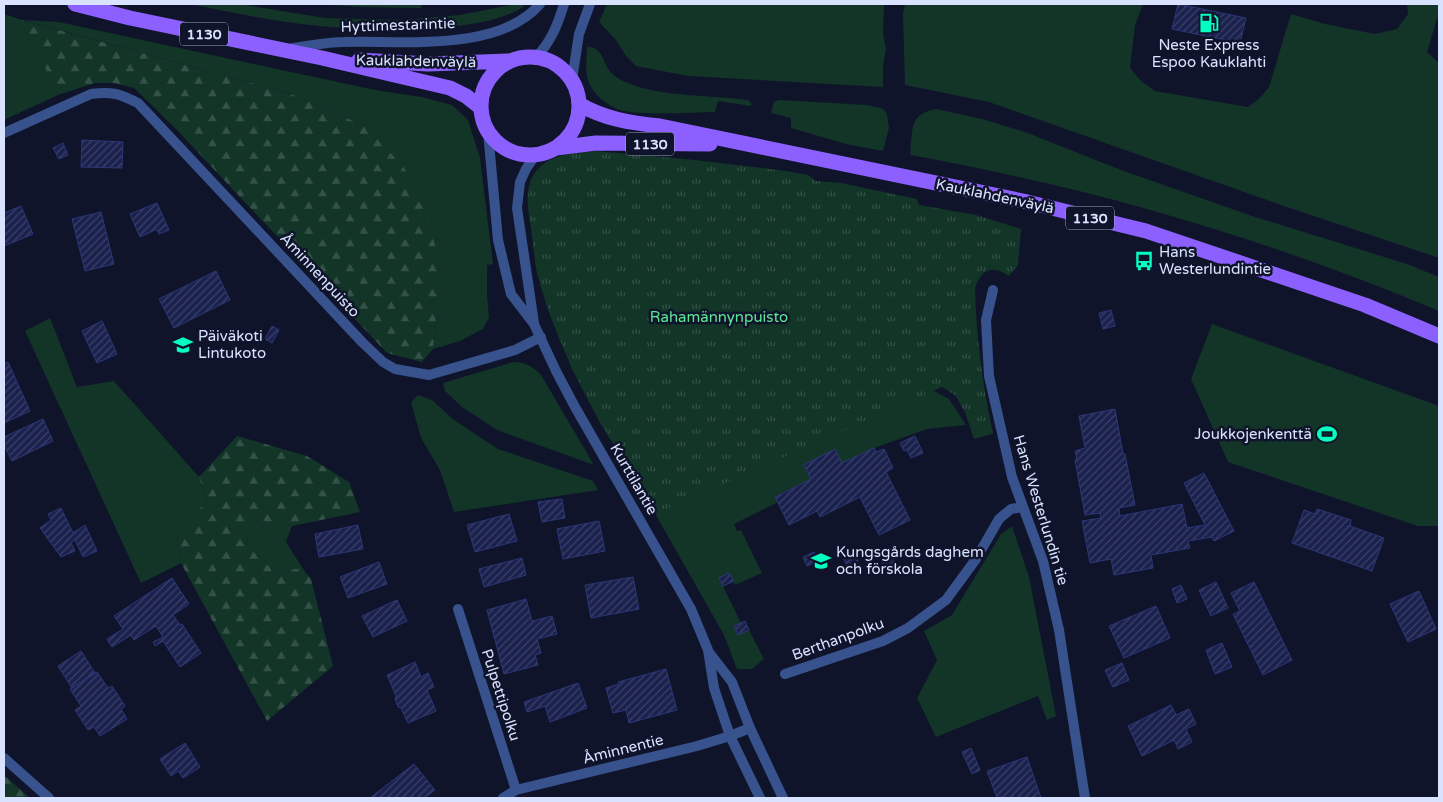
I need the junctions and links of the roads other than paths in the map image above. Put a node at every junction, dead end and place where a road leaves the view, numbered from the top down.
1 (75, 4) edge
2 (540, 4) edge
3 (564, 4) edge
4 (590, 4) edge
5 (279, 50) junction
6 (536, 57) junction
7 (322, 58) junction
8 (510, 61) junction
9 (572, 80) junction
10 (579, 104) junction
11 (480, 107) junction
12 (4, 132) edge
13 (488, 132) junction
14 (744, 145) junction
15 (556, 148) junction
16 (536, 154) junction
17 (992, 290) dead end
18 (534, 324) junction
19 (1439, 336) edge
20 (541, 337) junction
21 (1023, 507) junction
22 (458, 609) dead end
23 (708, 650) junction
24 (785, 674) dead end
25 (750, 728) junction
26 (730, 736) junction
27 (4, 758) edge
28 (516, 790) junction
29 (49, 798) edge
30 (503, 798) edge
31 (760, 798) edge
32 (783, 798) edge
33 (1085, 798) edge

1 - 5 main road, Kauklahdenväylä / 1130
2 - 5 street, Hyttimestarintie
3 - 6 street
4 - 9 street
5 - 7 main road, Kauklahdenväylä / 1130
6 - 8 main road, 1130
6 - 9 main road
7 - 8 main road, Kauklahdenväylä / 1130
7 - 11 main road, Kauklahdenväylä / 1130
8 - 11 main road, 1130
9 - 10 main road
10 - 14 main road, Kauklahdenväylä / 1130
10 - 15 main road
11 - 13 main road, 1130
12 - 20 street, Åminnenpuisto
13 - 16 main road, 1130
13 - 18 street, Kurttilantie
14 - 15 main road, Kauklahdenväylä / 1130
14 - 19 main road, Kauklahdenväylä / 1130
15 - 16 main road, 1130
16 - 18 street, Kurttilantie
17 - 21 street, Hans Westerlundin tie
18 - 20 street, Kurttilantie
20 - 23 street, Kurttilantie
21 - 24 street, Berthanpolku
21 - 33 street, Hans Westerlundin tie
22 - 28 street, Pulpettipolku
23 - 25 street, Kurttilantie
23 - 26 street, Kurttilantie
25 - 26 street, Åminnentie
25 - 32 street, Kurttilantie
26 - 28 street, Åminnentie
26 - 31 street, Kurttilantie
27 - 29 street
28 - 30 street, Åminnentie

